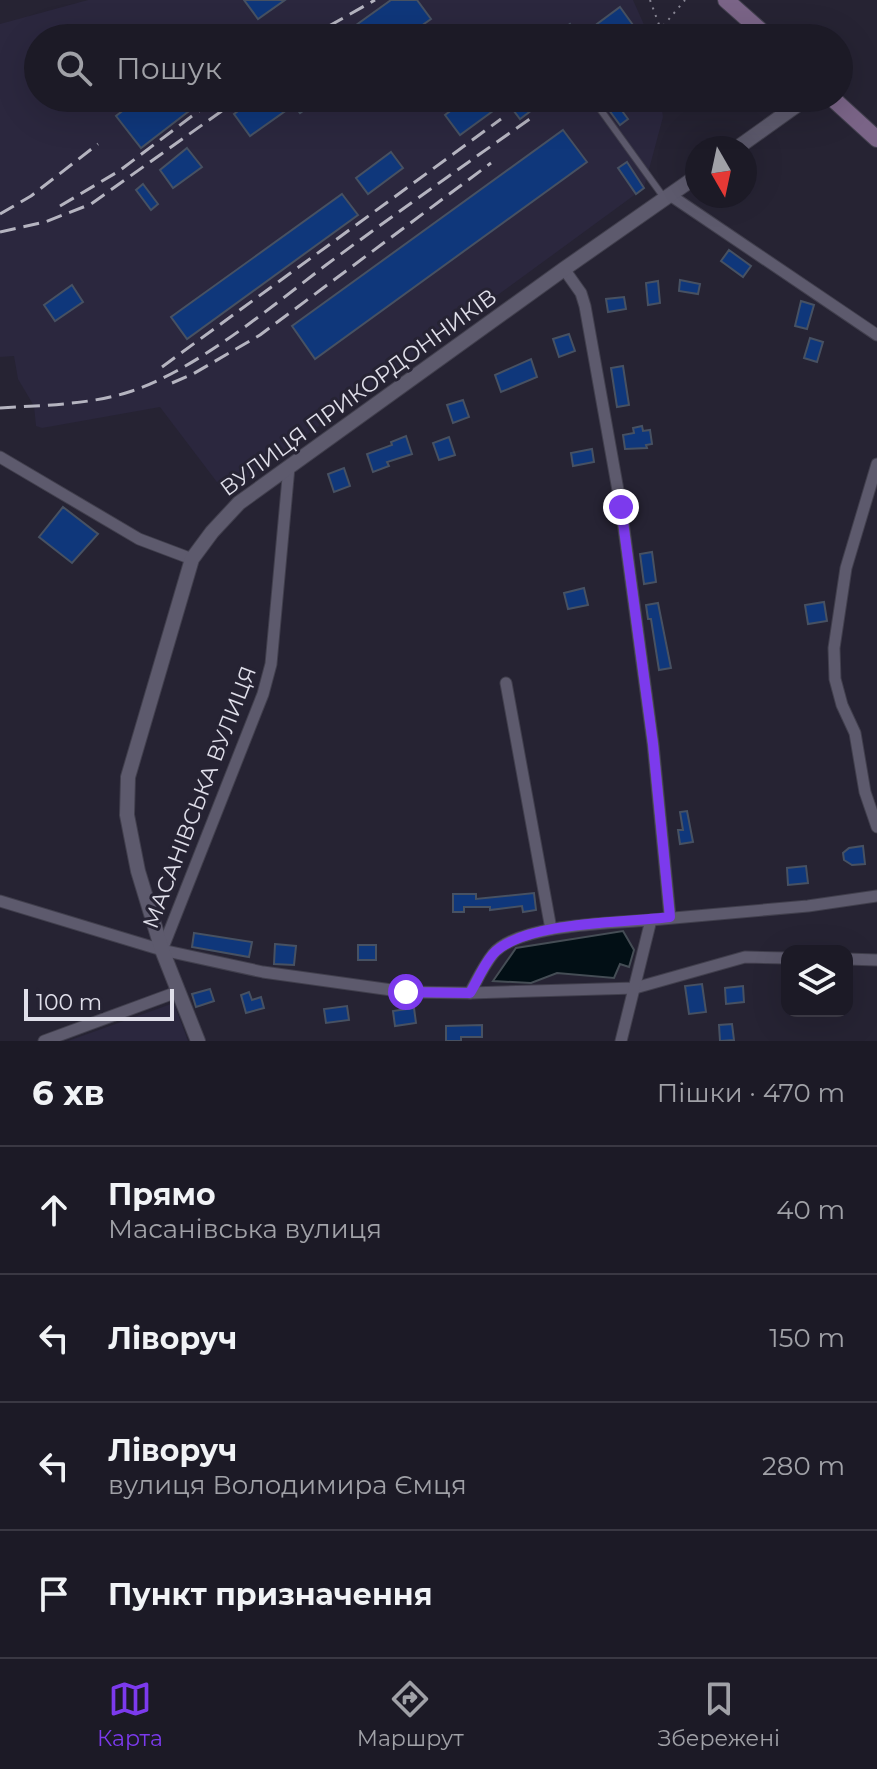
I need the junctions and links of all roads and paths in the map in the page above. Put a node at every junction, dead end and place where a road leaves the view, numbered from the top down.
1 (650, 0) edge
2 (685, 0) edge
3 (726, 0) edge
4 (659, 24) edge
5 (666, 24) edge
6 (753, 24) edge
7 (603, 112) edge
8 (787, 112) edge
9 (847, 112) edge
10 (754, 136) edge
11 (877, 139) edge
12 (685, 185) edge
13 (668, 197) junction
14 (564, 269) junction
15 (877, 335) edge
16 (0, 457) edge
17 (877, 464) edge
18 (289, 467) junction
19 (192, 559) junction
20 (506, 683) dead end
21 (877, 827) edge
22 (877, 896) edge
23 (0, 901) edge
24 (670, 917) junction
25 (651, 920) junction
26 (551, 929) junction
27 (162, 950) junction
28 (781, 958) edge
29 (853, 959) edge
30 (877, 960) edge
31 (635, 988) junction
32 (177, 992) junction
33 (470, 993) junction
34 (44, 1041) edge
35 (198, 1041) edge
36 (621, 1041) edge

1 - 4 path
2 - 5 path
3 - 6 main road
7 - 13 lane
8 - 10 street
9 - 11 main road
12 - 13 street, ВУЛИЦЯ ПРИКОРДОННИКІВ
13 - 14 street, ВУЛИЦЯ ПРИКОРДОННИКІВ
13 - 15 street
14 - 18 street, ВУЛИЦЯ ПРИКОРДОННИКІВ
14 - 24 street
16 - 19 street
17 - 21 street
18 - 19 street, ВУЛИЦЯ ПРИКОРДОННИКІВ
18 - 27 street, МАСАНІВСЬКА ВУЛИЦЯ
19 - 27 street, ВУЛИЦЯ ПРИКОРДОННИКІВ
20 - 26 street
22 - 24 street
23 - 27 street, МАСАНІВСЬКА ВУЛИЦЯ
24 - 25 street
25 - 26 street
25 - 31 street
26 - 33 street
27 - 32 street, ВУЛИЦЯ ПРИКОРДОННИКІВ
27 - 33 street, МАСАНІВСЬКА ВУЛИЦЯ
28 - 31 street, МАСАНІВСЬКА ВУЛИЦЯ
29 - 30 street
31 - 33 street, МАСАНІВСЬКА ВУЛИЦЯ
31 - 36 street
32 - 34 street
32 - 35 street, ВУЛИЦЯ ПРИКОРДОННИКІВ

